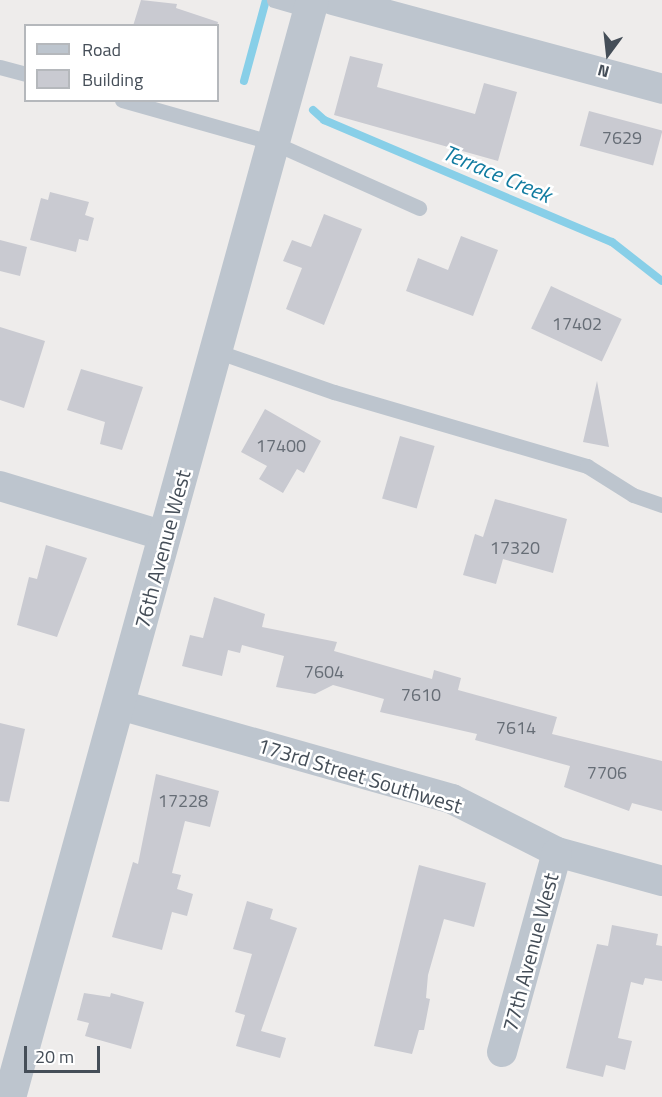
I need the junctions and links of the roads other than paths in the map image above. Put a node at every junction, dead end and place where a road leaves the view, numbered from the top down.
1 (274, 0) edge
2 (318, 3) edge
3 (0, 67) edge
4 (24, 73) edge
5 (662, 89) edge
6 (129, 102) edge
7 (274, 142) junction
8 (419, 208) dead end
9 (216, 351) junction
10 (0, 486) edge
11 (662, 505) edge
12 (165, 536) junction
13 (120, 705) junction
14 (557, 852) junction
15 (662, 881) edge
16 (502, 1052) dead end
17 (9, 1097) edge

1 - 2 lane
2 - 5 street
2 - 7 street, 76th Avenue West
3 - 4 lane
6 - 7 lane
7 - 8 lane
7 - 9 street, 76th Avenue West
9 - 11 lane
9 - 12 street, 76th Avenue West
10 - 12 street
12 - 13 street, 76th Avenue West
13 - 14 street, 173rd Street Southwest
13 - 17 street, 76th Avenue West
14 - 15 street, 173rd Street Southwest
14 - 16 street, 77th Avenue West

